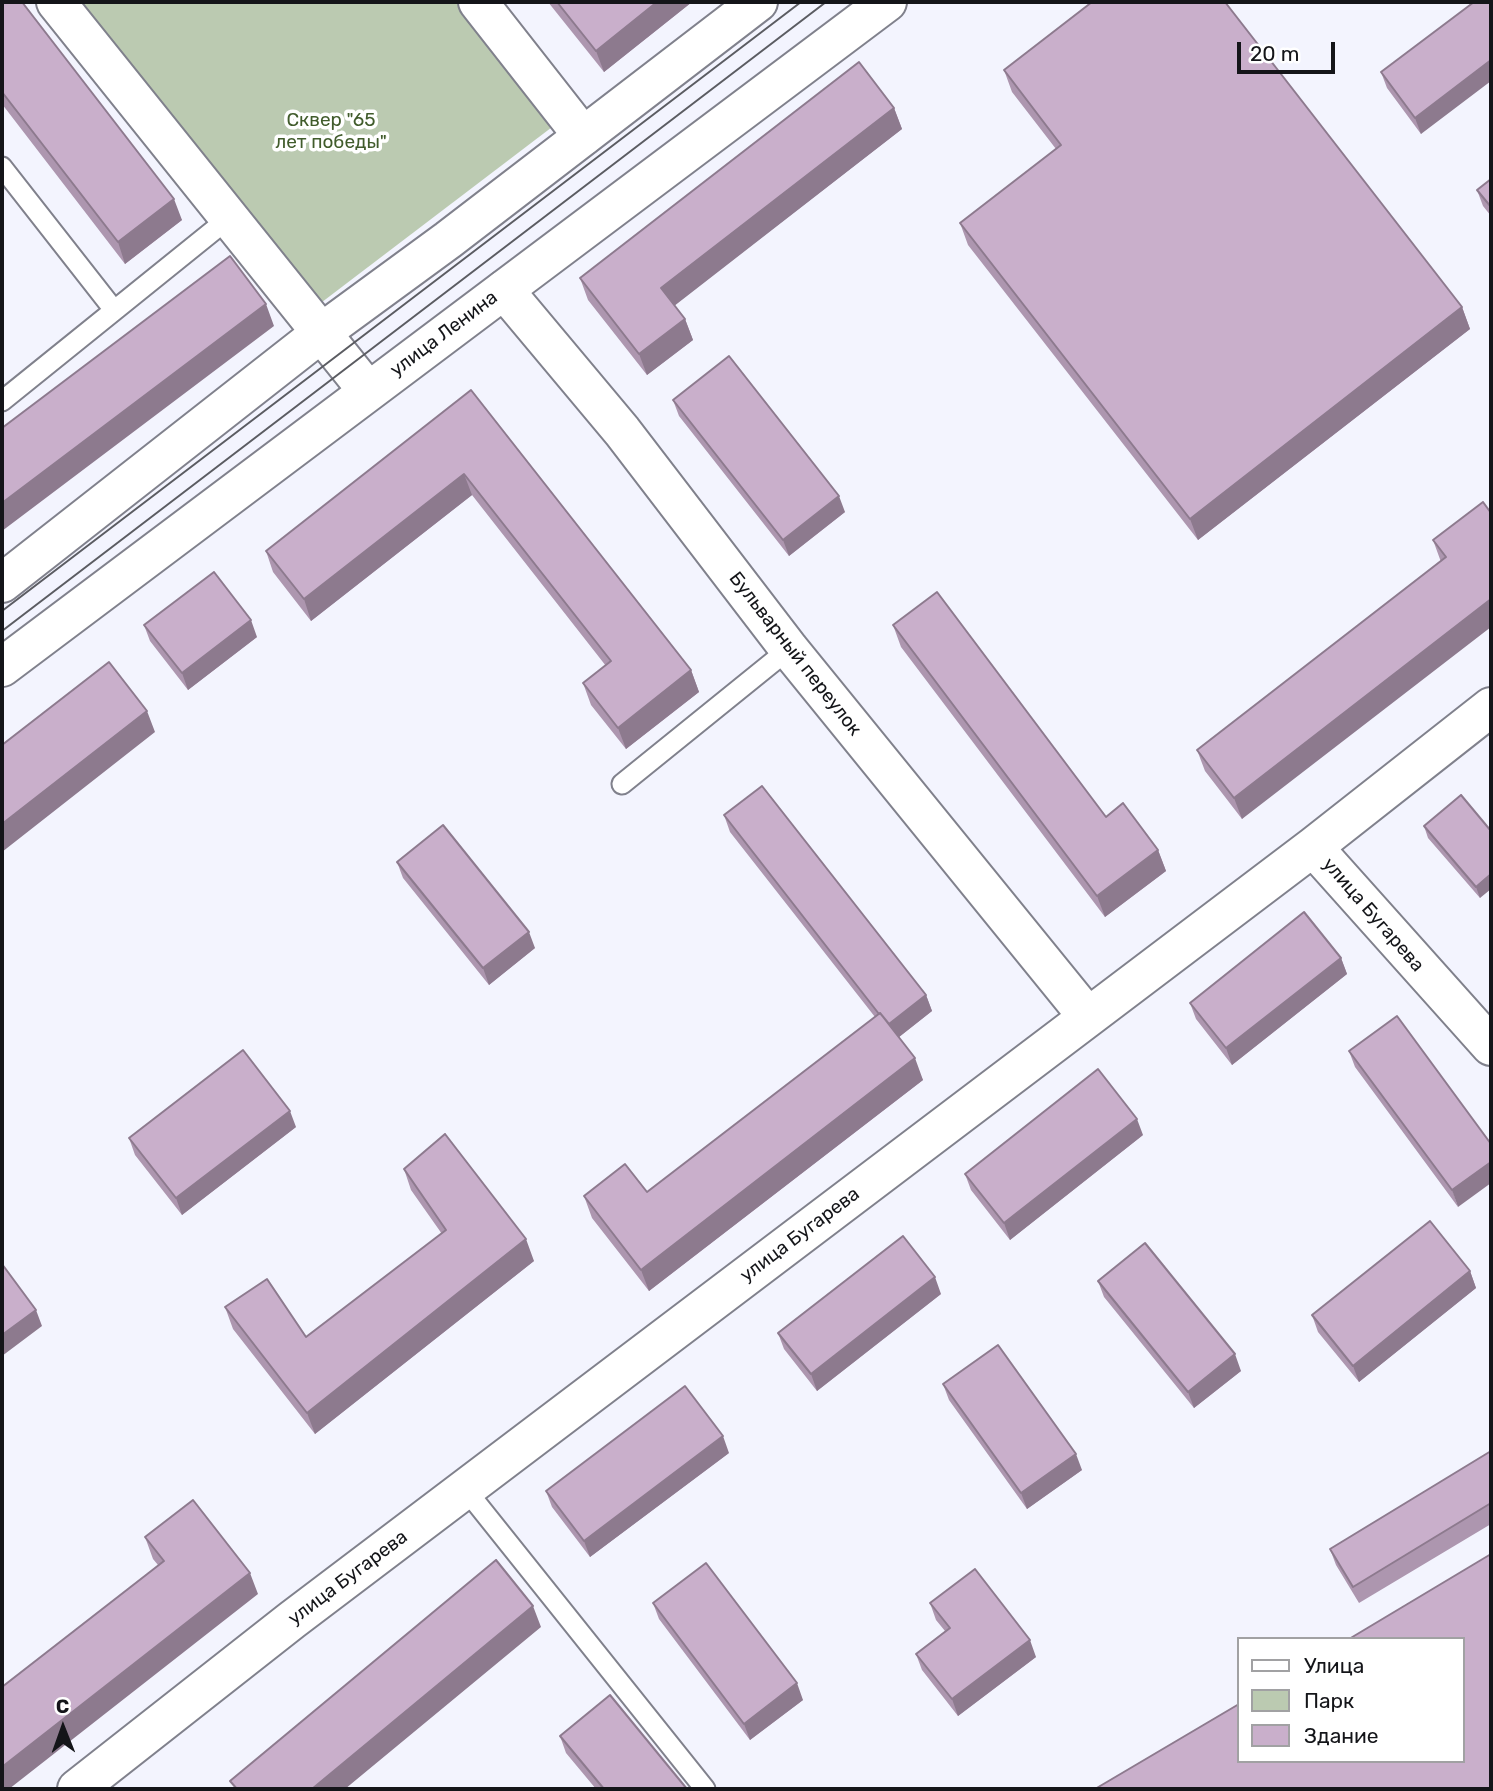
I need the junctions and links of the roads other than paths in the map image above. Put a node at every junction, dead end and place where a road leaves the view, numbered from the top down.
1 (56, 2) edge
2 (478, 2) edge
3 (758, 2) edge
4 (887, 2) edge
5 (583, 136) junction
6 (2, 167) edge
7 (229, 218) junction
8 (504, 289) junction
9 (114, 310) junction
10 (321, 333) junction
11 (368, 391) junction
12 (2, 401) edge
13 (2, 583) edge
14 (789, 649) junction
15 (2, 667) edge
16 (1491, 707) edge
17 (622, 785) dead end
18 (1313, 847) junction
19 (1088, 1017) junction
20 (1491, 1046) edge
21 (466, 1490) junction
22 (77, 1789) edge
23 (705, 1789) edge

1 - 7 street
2 - 5 street
3 - 5 street
4 - 8 street, улица Ленина
5 - 10 street
6 - 9 lane
7 - 9 lane
7 - 10 street
8 - 11 street, улица Ленина
8 - 14 street, Бульварный переулок
9 - 12 lane
10 - 11 street
10 - 13 street
11 - 15 street, улица Ленина
14 - 17 lane
14 - 19 street, Бульварный переулок
16 - 18 street
18 - 19 street, улица Бугарева
18 - 20 street, улица Бугарева
19 - 21 street, улица Бугарева
21 - 22 street, улица Бугарева
21 - 23 lane

